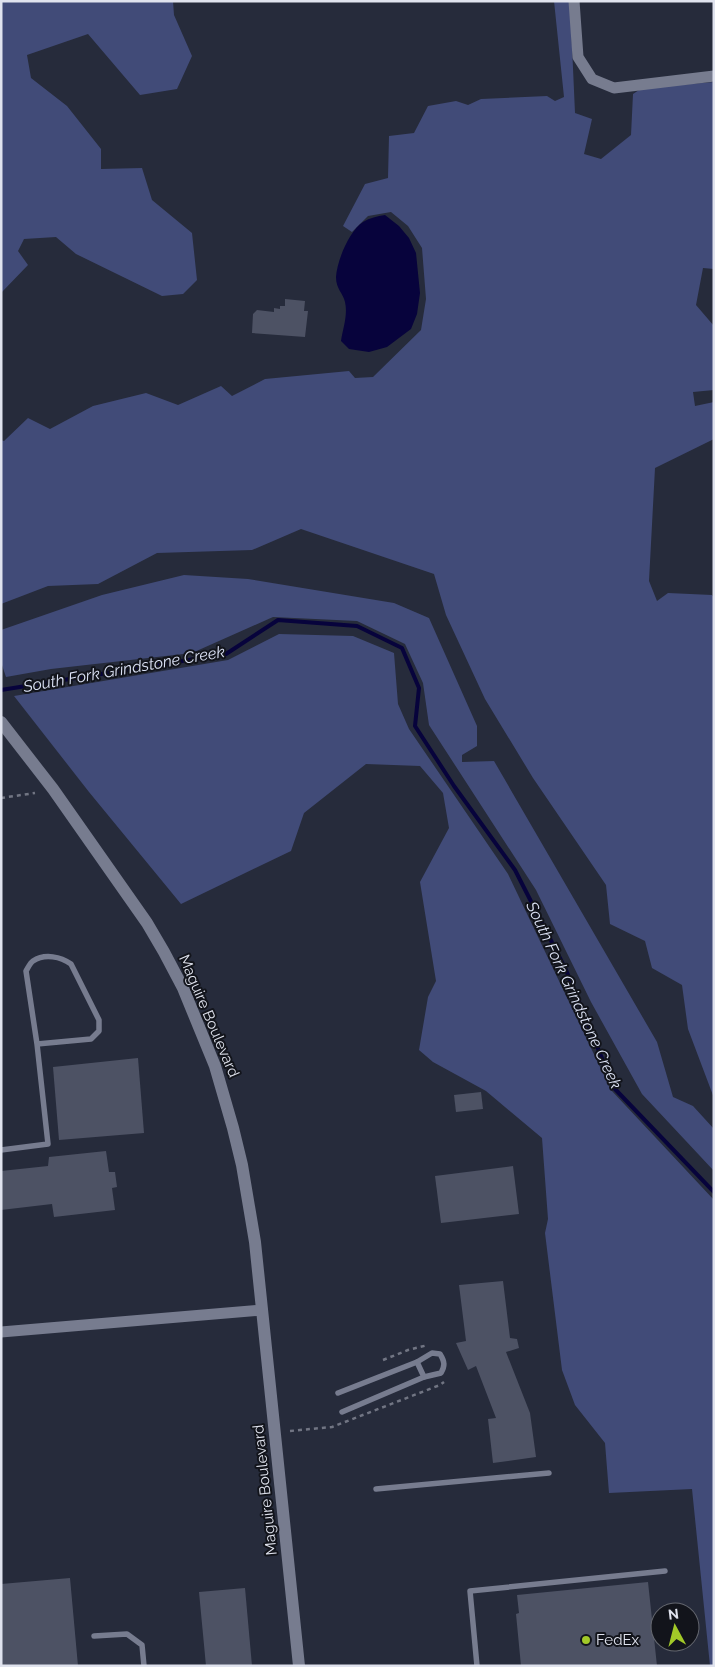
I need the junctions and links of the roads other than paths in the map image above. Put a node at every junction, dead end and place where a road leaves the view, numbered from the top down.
1 (574, 1) edge
2 (714, 76) edge
3 (1, 722) edge
4 (37, 1044) junction
5 (1, 1150) edge
6 (262, 1310) junction
7 (1, 1332) edge
8 (417, 1362) junction
9 (424, 1377) junction
10 (338, 1393) dead end
11 (342, 1412) dead end
12 (549, 1473) dead end
13 (376, 1489) dead end
14 (665, 1571) dead end
15 (94, 1636) dead end
16 (144, 1666) edge
17 (299, 1666) edge
18 (477, 1666) edge

1 - 2 street
3 - 6 street, Maguire Boulevard
4 - 4 lane
4 - 5 lane
6 - 7 street
6 - 17 street, Maguire Boulevard
8 - 9 lane
8 - 9 lane
8 - 10 lane
9 - 11 lane
12 - 13 lane
14 - 18 lane
15 - 16 lane

